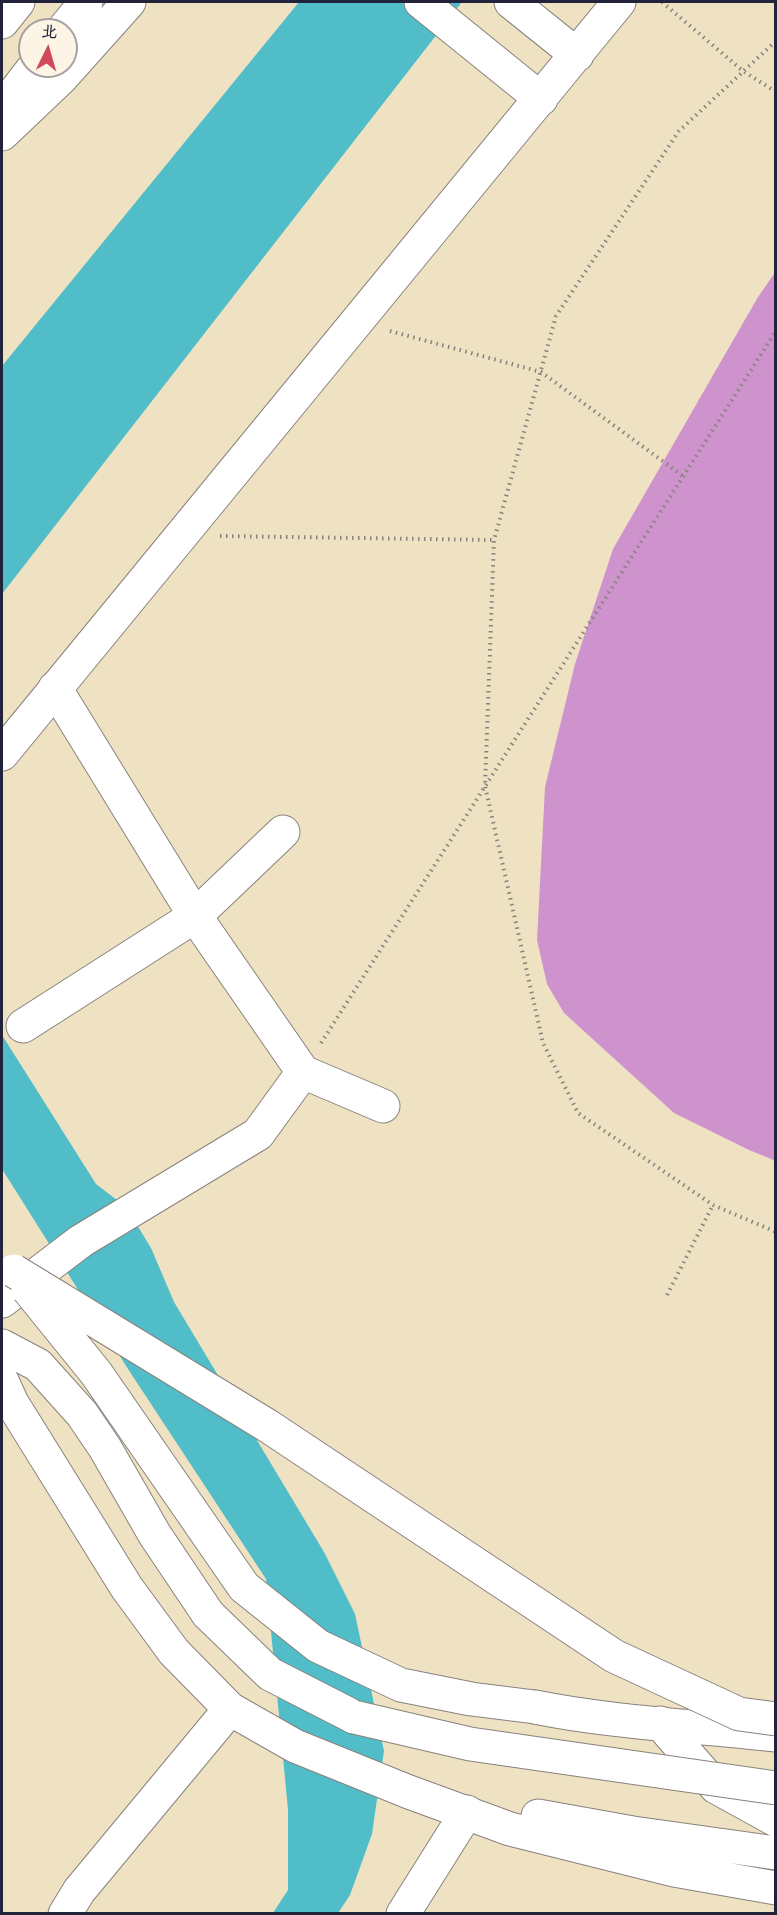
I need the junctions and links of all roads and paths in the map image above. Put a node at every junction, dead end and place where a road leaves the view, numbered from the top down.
1 (18, 2) edge
2 (86, 2) edge
3 (129, 2) edge
4 (400, 2) edge
5 (421, 2) edge
6 (511, 2) edge
7 (619, 2) edge
8 (662, 2) edge
9 (73, 18) edge
10 (2, 22) edge
11 (458, 32) junction
12 (776, 41) edge
13 (577, 55) junction
14 (743, 71) junction
15 (26, 78) edge
16 (776, 92) edge
17 (541, 99) junction
18 (2, 109) edge
19 (2, 134) edge
20 (357, 322) junction
21 (776, 331) edge
22 (541, 372) junction
23 (682, 476) junction
24 (180, 536) junction
25 (494, 540) junction
26 (55, 688) junction
27 (2, 754) edge
28 (485, 786) junction
29 (283, 832) dead end
30 (195, 916) junction
31 (23, 1026) dead end
32 (303, 1072) junction
33 (383, 1106) dead end
34 (713, 1205) junction
35 (776, 1232) edge
36 (8, 1267) edge
37 (667, 1294) dead end
38 (2, 1301) edge
39 (2, 1346) edge
40 (2, 1381) edge
41 (230, 1709) junction
42 (776, 1719) edge
43 (660, 1723) junction
44 (776, 1735) edge
45 (776, 1788) edge
46 (409, 1792) junction
47 (467, 1812) junction
48 (776, 1820) edge
49 (776, 1853) edge
50 (776, 1888) edge
51 (65, 1914) edge
52 (404, 1914) edge

1 - 10 main road
2 - 9 main road
3 - 19 main road
4 - 11 main road
5 - 11 main road
6 - 13 main road
7 - 13 main road
8 - 14 path
11 - 17 main road
12 - 14 path
13 - 17 main road
14 - 16 path
14 - 22 path
15 - 18 main road
17 - 20 main road
20 - 22 path
20 - 24 main road
21 - 23 path
22 - 23 path
22 - 25 path
23 - 28 path
24 - 25 path
24 - 26 main road
25 - 28 path
26 - 27 main road
26 - 30 main road
28 - 32 path
28 - 34 path
29 - 30 main road
30 - 31 main road
30 - 32 main road
32 - 33 main road
32 - 38 main road
34 - 35 path
34 - 37 path
36 - 42 main road, bridge
36 - 43 main road, bridge
39 - 45 main road, bridge
40 - 41 main road
41 - 46 main road
41 - 51 main road
43 - 44 main road
43 - 48 main road
46 - 47 main road
46 - 49 main road
47 - 50 main road
47 - 52 main road

